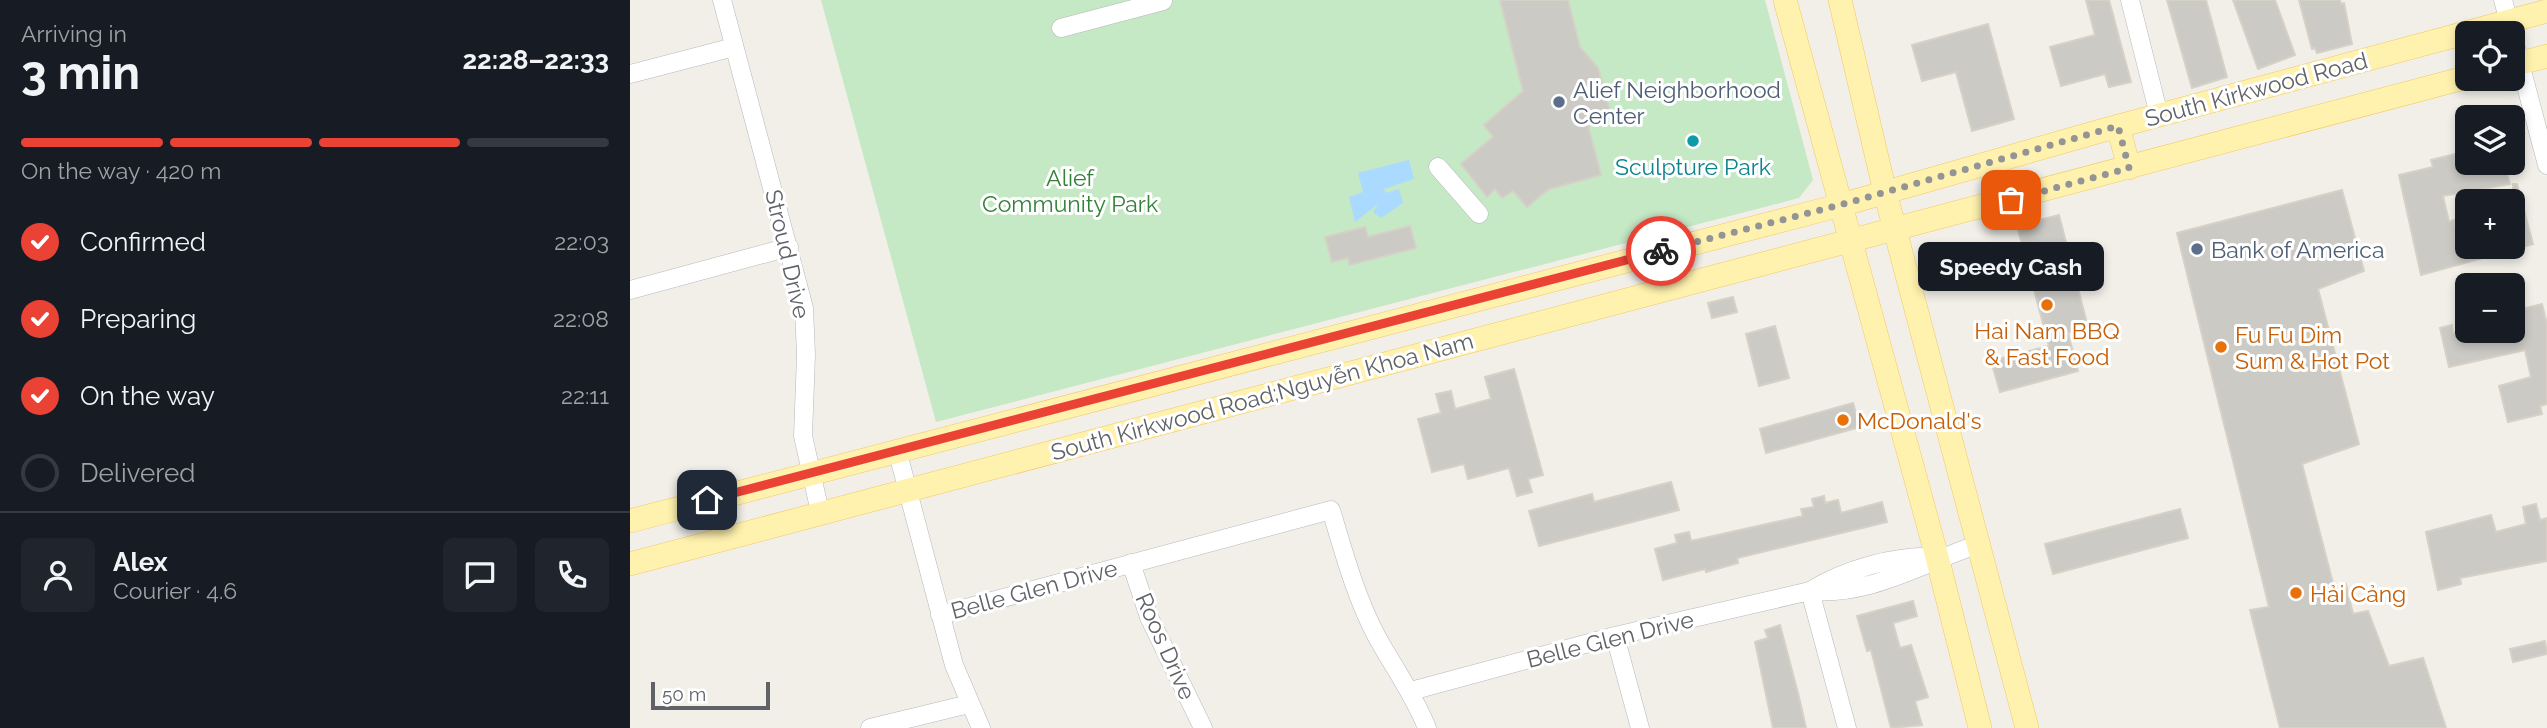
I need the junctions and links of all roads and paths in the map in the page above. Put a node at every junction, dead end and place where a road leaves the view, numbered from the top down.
1 (722, 0) edge
2 (1786, 0) edge
3 (1840, 0) edge
4 (2130, 0) edge
5 (1163, 1) edge
6 (2547, 11) edge
7 (2515, 21) edge
8 (1061, 28) dead end
9 (2455, 37) edge
10 (734, 47) junction
11 (2547, 56) edge
12 (2525, 62) edge
13 (630, 74) edge
14 (2455, 80) edge
15 (2525, 91) edge
16 (2159, 115) junction
17 (2118, 126) junction
18 (2547, 165) edge
19 (1438, 167) dead end
20 (2129, 168) junction
21 (1885, 192) junction
22 (1840, 205) junction
23 (1479, 214) dead end
24 (1895, 229) junction
25 (1850, 241) junction
26 (789, 247) junction
27 (1537, 283) junction
28 (630, 290) edge
29 (1546, 320) junction
30 (1321, 340) junction
31 (1330, 378) junction
32 (898, 450) junction
33 (811, 472) junction
34 (907, 489) junction
35 (820, 512) junction
36 (630, 522) edge
37 (1980, 544) junction
38 (1937, 557) junction
39 (1131, 563) junction
40 (630, 564) edge
41 (1810, 591) junction
42 (940, 615) junction
43 (1615, 636) junction
44 (1411, 691) junction
45 (969, 704) junction
46 (870, 728) edge
47 (981, 728) edge
48 (1203, 728) edge
49 (1427, 728) edge
50 (1640, 728) edge
51 (1847, 728) edge
52 (1980, 728) edge
53 (2028, 728) edge

1 - 10 street, Stroud Drive
2 - 22 main road
3 - 21 main road
4 - 16 street
5 - 8 street
6 - 7 main road, South Kirkwood Road
9 - 16 main road, South Kirkwood Road
10 - 13 street
10 - 26 street, Stroud Drive
11 - 12 main road
14 - 20 main road, South Kirkwood Road
15 - 18 street
16 - 17 main road, South Kirkwood Road
17 - 20 main road
17 - 21 main road, South Kirkwood Road
19 - 23 street
20 - 24 main road, South Kirkwood Road
21 - 22 main road, South Kirkwood Road;Nguyễn Khoa Nam
21 - 24 main road
22 - 25 main road
22 - 27 main road, South Kirkwood Road;Nguyễn Khoa Nam
24 - 25 main road, South Kirkwood Road;Nguyễn Khoa Nam
24 - 37 main road
25 - 29 main road, South Kirkwood Road;Nguyễn Khoa Nam
25 - 38 main road
26 - 28 street
26 - 33 street, Stroud Drive
27 - 29 main road
27 - 30 main road, South Kirkwood Road;Nguyễn Khoa Nam
29 - 31 main road, South Kirkwood Road;Nguyễn Khoa Nam
30 - 31 main road
30 - 32 main road, South Kirkwood Road;Nguyễn Khoa Nam
31 - 34 main road, South Kirkwood Road;Nguyễn Khoa Nam
32 - 33 main road, South Kirkwood Road;Nguyễn Khoa Nam
32 - 34 street
33 - 35 street, Stroud Drive
33 - 36 main road, South Kirkwood Road;Nguyễn Khoa Nam
34 - 35 main road, South Kirkwood Road;Nguyễn Khoa Nam
34 - 42 street
35 - 40 main road, South Kirkwood Road;Nguyễn Khoa Nam
37 - 38 street, Belle Glen Drive
37 - 53 main road
38 - 41 street, Belle Glen Drive
38 - 52 main road
39 - 42 street, Belle Glen Drive
39 - 44 street, Belle Glen Drive
39 - 48 street, Roos Drive
41 - 43 street, Belle Glen Drive
41 - 51 street
42 - 45 street
43 - 44 street, Belle Glen Drive
43 - 50 street
44 - 49 street
45 - 46 street
45 - 47 street

